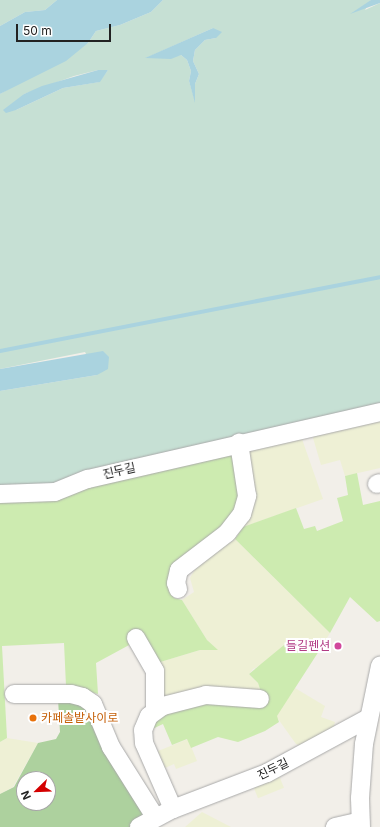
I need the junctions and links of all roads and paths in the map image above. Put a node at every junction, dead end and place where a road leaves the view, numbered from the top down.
1 (380, 412) edge
2 (239, 443) junction
3 (0, 494) edge
4 (178, 589) dead end
5 (136, 638) dead end
6 (380, 666) edge
7 (14, 694) dead end
8 (260, 699) dead end
9 (155, 710) junction
10 (368, 719) junction
11 (173, 809) junction
12 (155, 817) junction
13 (361, 824) edge
14 (139, 827) edge
15 (335, 827) edge

1 - 2 street, 진두길
2 - 3 street, 진두길
2 - 4 street
5 - 9 street
6 - 10 street
7 - 12 street
8 - 9 street
9 - 11 street
10 - 11 street, 진두길
10 - 13 street
11 - 12 street, 진두길
12 - 14 street, 진두길
13 - 15 street

